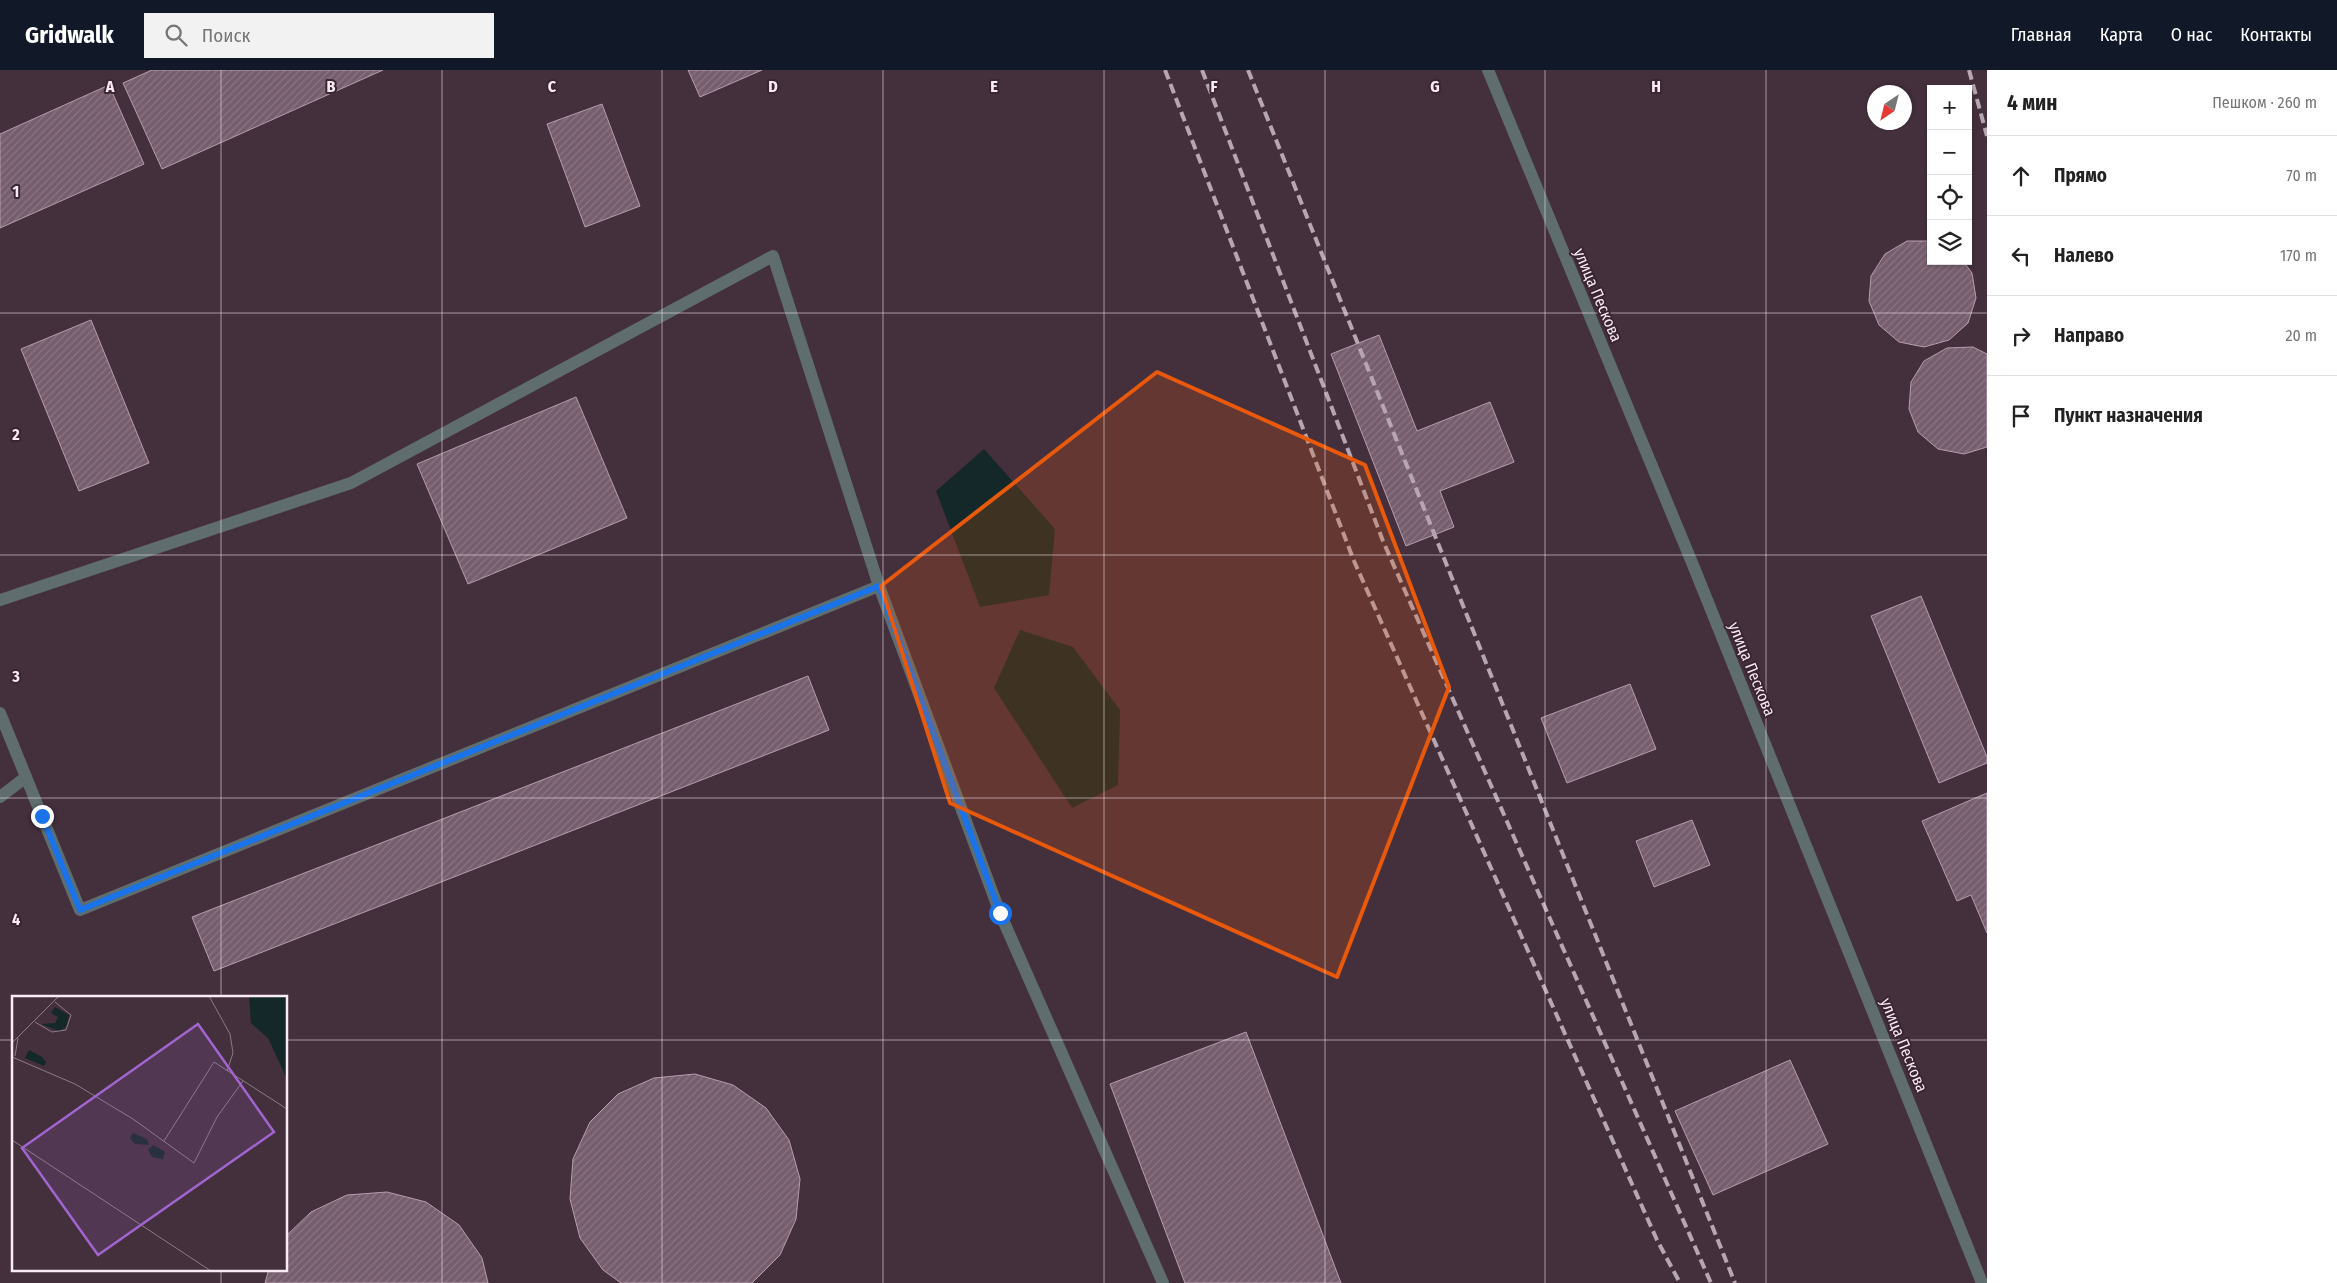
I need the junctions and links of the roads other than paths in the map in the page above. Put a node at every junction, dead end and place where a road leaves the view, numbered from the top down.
1 (1488, 70) edge
2 (879, 586) junction
3 (0, 600) edge
4 (0, 713) edge
5 (26, 777) junction
6 (0, 797) edge
7 (1163, 1283) edge
8 (1982, 1283) edge

1 - 8 street, улица Пескова
2 - 3 street
2 - 5 street
2 - 7 street
4 - 5 street
5 - 6 street

